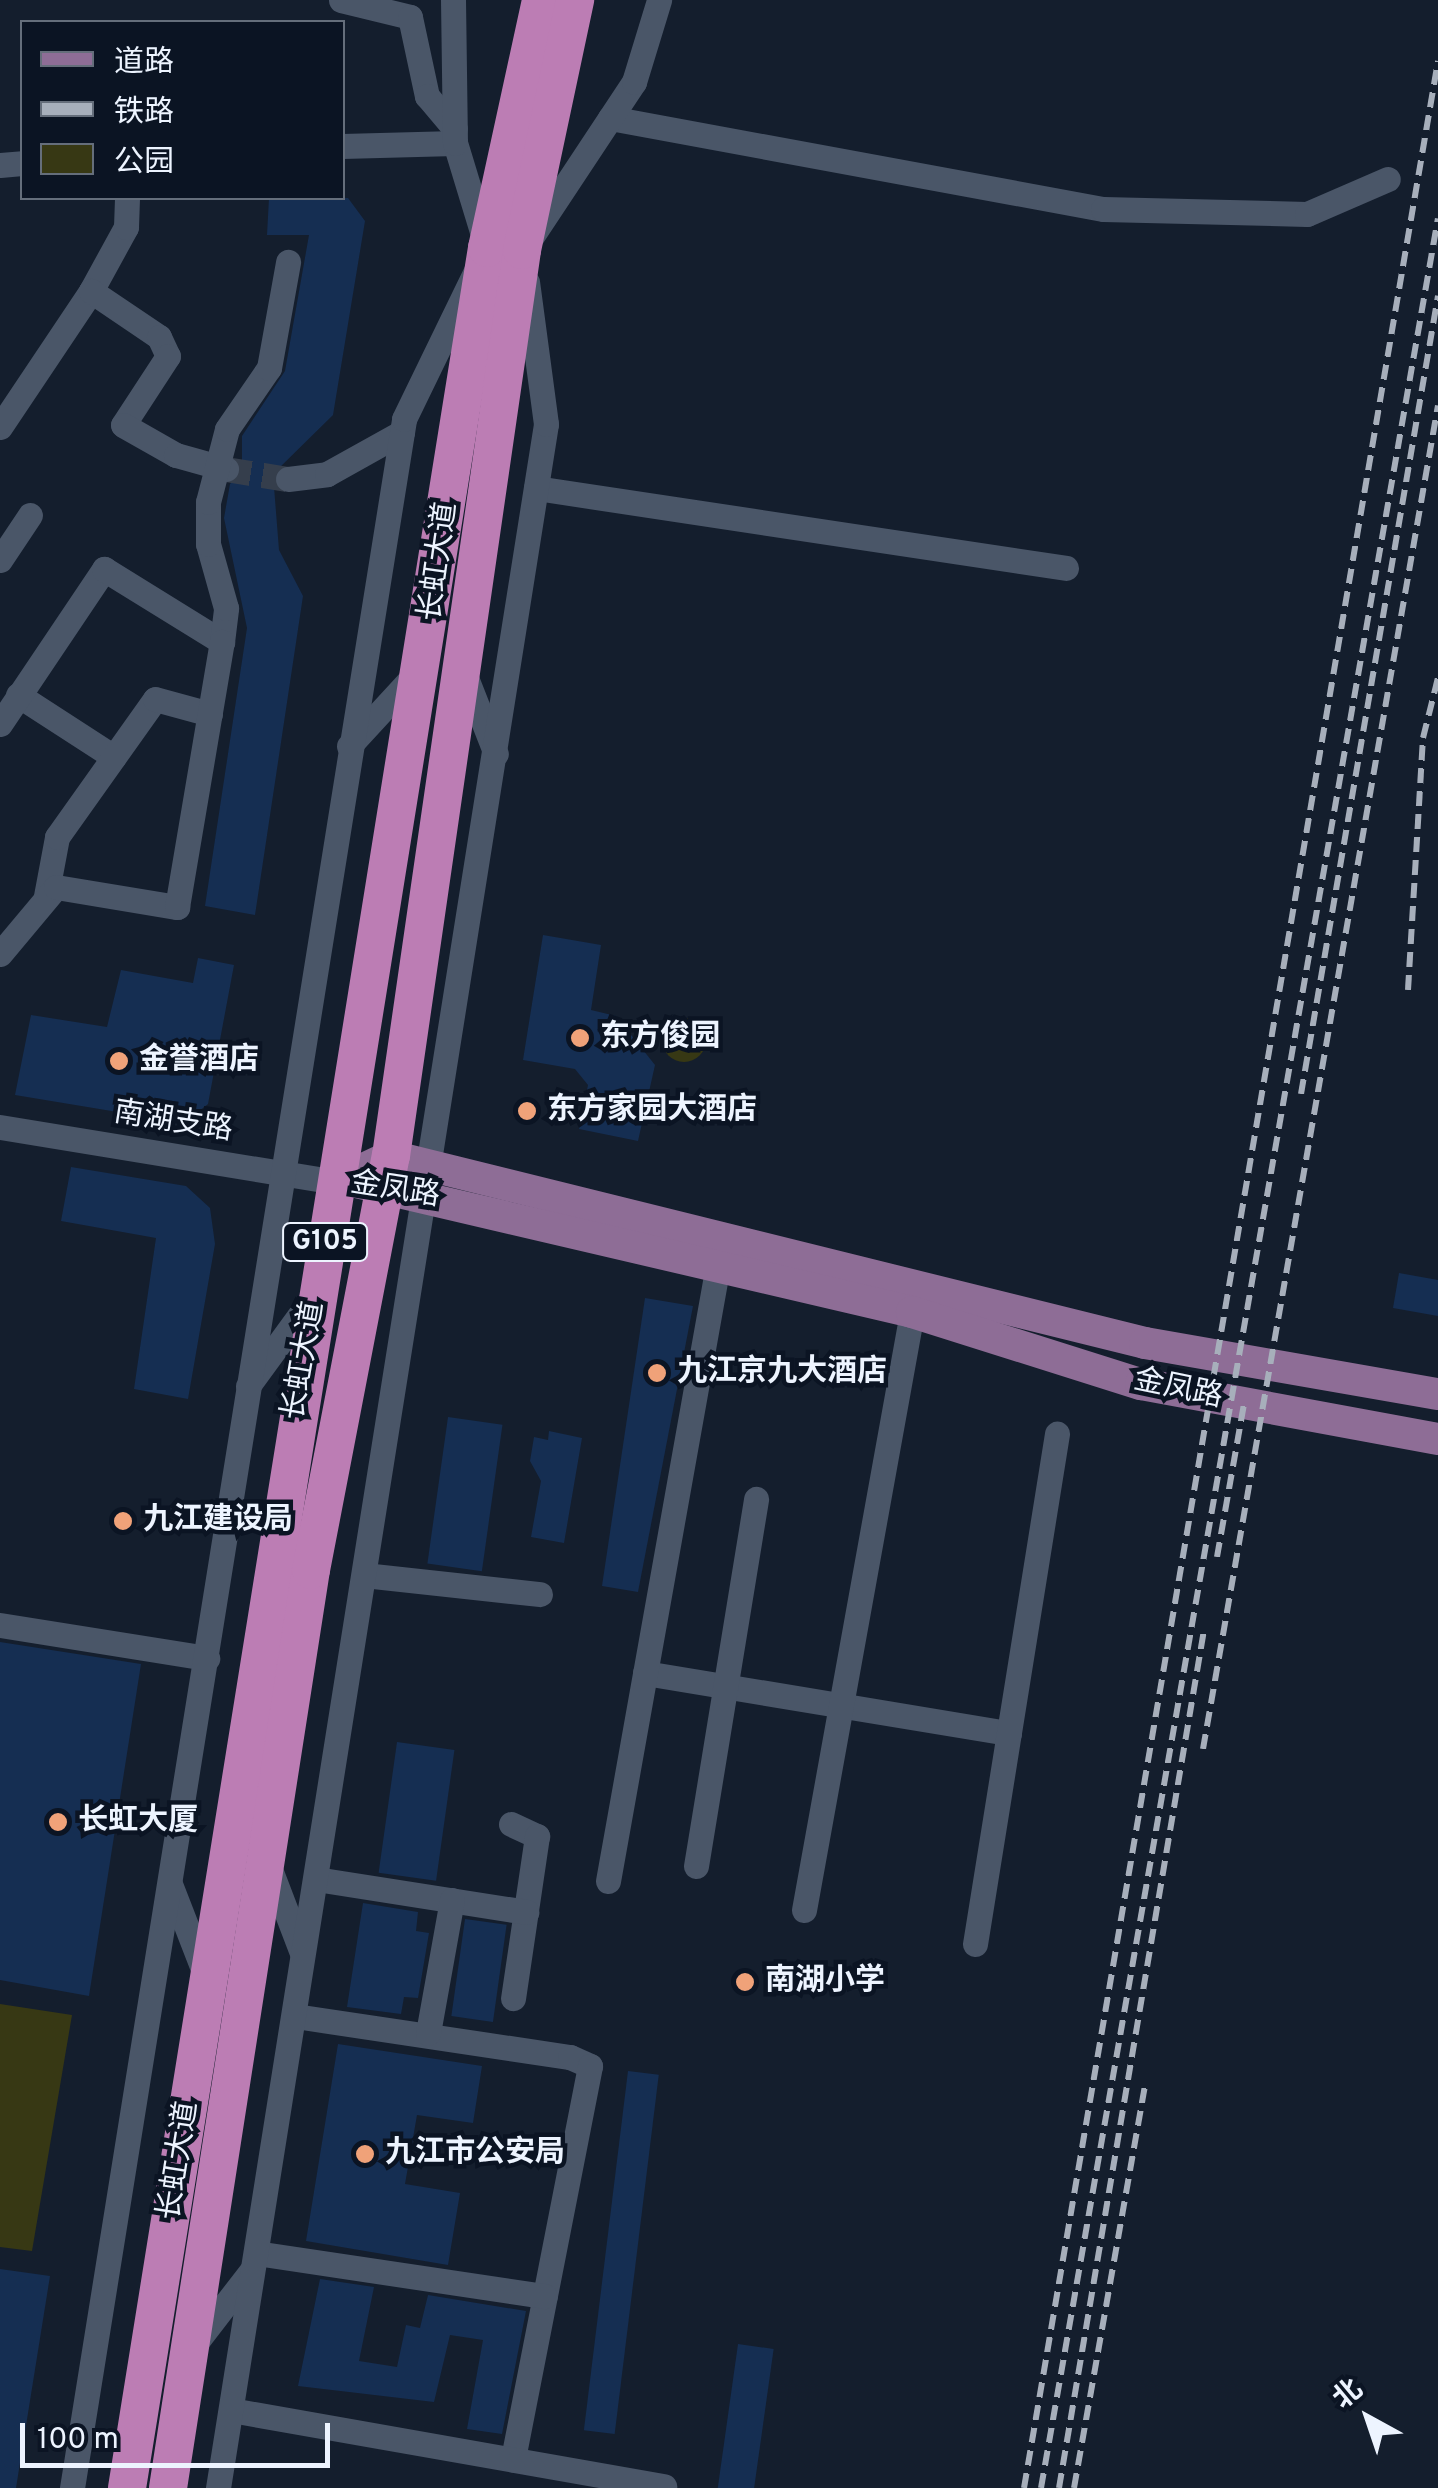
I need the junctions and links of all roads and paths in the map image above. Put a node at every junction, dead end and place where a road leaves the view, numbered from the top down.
1 (341, 0) edge
2 (453, 0) edge
3 (541, 0) edge
4 (575, 0) edge
5 (659, 0) edge
6 (610, 118) junction
7 (455, 136) junction
8 (345, 146) edge
9 (1388, 179) dead end
10 (127, 200) edge
11 (504, 249) junction
12 (288, 262) dead end
13 (91, 291) junction
14 (0, 427) edge
15 (402, 432) junction
16 (220, 468) junction
17 (288, 478) tunnel mouth
18 (536, 488) junction
19 (30, 515) dead end
20 (0, 560) edge
21 (1066, 568) dead end
22 (222, 642) junction
23 (443, 665) junction
24 (7, 707) edge
25 (210, 714) junction
26 (349, 746) junction
27 (496, 754) junction
28 (114, 757) junction
29 (46, 896) junction
30 (0, 954) edge
31 (0, 1127) edge
32 (388, 1170) junction
33 (281, 1173) junction
34 (428, 1180) junction
35 (336, 1182) junction
36 (718, 1265) junction
37 (316, 1294) junction
38 (912, 1312) junction
39 (246, 1389) junction
40 (1438, 1394) edge
41 (1057, 1434) dead end
42 (1438, 1439) edge
43 (756, 1499) dead end
44 (364, 1575) junction
45 (540, 1594) dead end
46 (0, 1624) edge
47 (207, 1658) junction
48 (645, 1673) junction
49 (722, 1686) junction
50 (838, 1705) junction
51 (1009, 1734) junction
52 (511, 1824) dead end
53 (267, 1862) junction
54 (696, 1866) dead end
55 (316, 1879) junction
56 (608, 1881) dead end
57 (170, 1884) junction
58 (452, 1900) junction
59 (804, 1910) dead end
60 (526, 1912) junction
61 (976, 1944) dead end
62 (304, 1957) junction
63 (208, 1983) junction
64 (513, 1998) dead end
65 (295, 2016) junction
66 (428, 2033) junction
67 (255, 2260) junction
68 (545, 2296) junction
69 (191, 2350) junction
70 (231, 2410) junction
71 (513, 2460) junction
72 (664, 2486) edge
73 (72, 2488) edge
74 (127, 2488) edge
75 (168, 2488) edge
76 (218, 2488) edge

1 - 7 street
2 - 7 street
3 - 11 highway, 长虹大道 / G105
4 - 11 highway, 长虹大道 / G105
5 - 6 street
6 - 9 street
6 - 11 street
7 - 8 street
7 - 11 street
10 - 13 street
11 - 15 street
11 - 18 street
11 - 23 highway, 长虹大道 / G105
12 - 16 street
13 - 14 street
13 - 16 street
15 - 17 street
15 - 26 street
16 - 22 street
18 - 21 street
18 - 27 street
19 - 20 street
22 - 24 street
22 - 25 street
23 - 26 street
23 - 27 street
23 - 32 highway, 长虹大道 / G105
23 - 35 highway, 长虹大道 / G105
24 - 28 street
25 - 28 street
25 - 29 street
26 - 33 street
27 - 34 street
28 - 29 street
29 - 30 street
31 - 33 street, 南湖支路
32 - 34 main road, 金凤路
32 - 35 main road, 金凤路
32 - 53 highway, 长虹大道 / G105
33 - 35 street, 南湖支路
33 - 39 street
34 - 36 main road, 金凤路
34 - 40 main road, 金凤路
34 - 44 street
35 - 37 highway, 长虹大道 / G105
36 - 38 main road, 金凤路
36 - 48 street
37 - 39 street
37 - 63 highway, 长虹大道 / G105
38 - 42 main road, 金凤路
38 - 50 street
39 - 47 street
41 - 51 street
43 - 49 street
44 - 45 street
44 - 55 street
46 - 47 street
47 - 57 street
48 - 49 street
48 - 56 street
49 - 50 street
49 - 54 street
50 - 51 street
50 - 59 street
51 - 61 street
52 - 60 street
53 - 62 street
53 - 69 highway, 长虹大道 / G105
55 - 58 street
55 - 62 street
57 - 63 street
57 - 73 street
58 - 60 street
58 - 66 street
60 - 64 street
62 - 65 street
63 - 74 highway, 长虹大道 / G105
65 - 66 street
65 - 67 street
66 - 68 street
67 - 68 street
67 - 69 street
67 - 70 street
68 - 71 street
69 - 75 highway, 长虹大道 / G105
70 - 71 street
70 - 76 street
71 - 72 street

